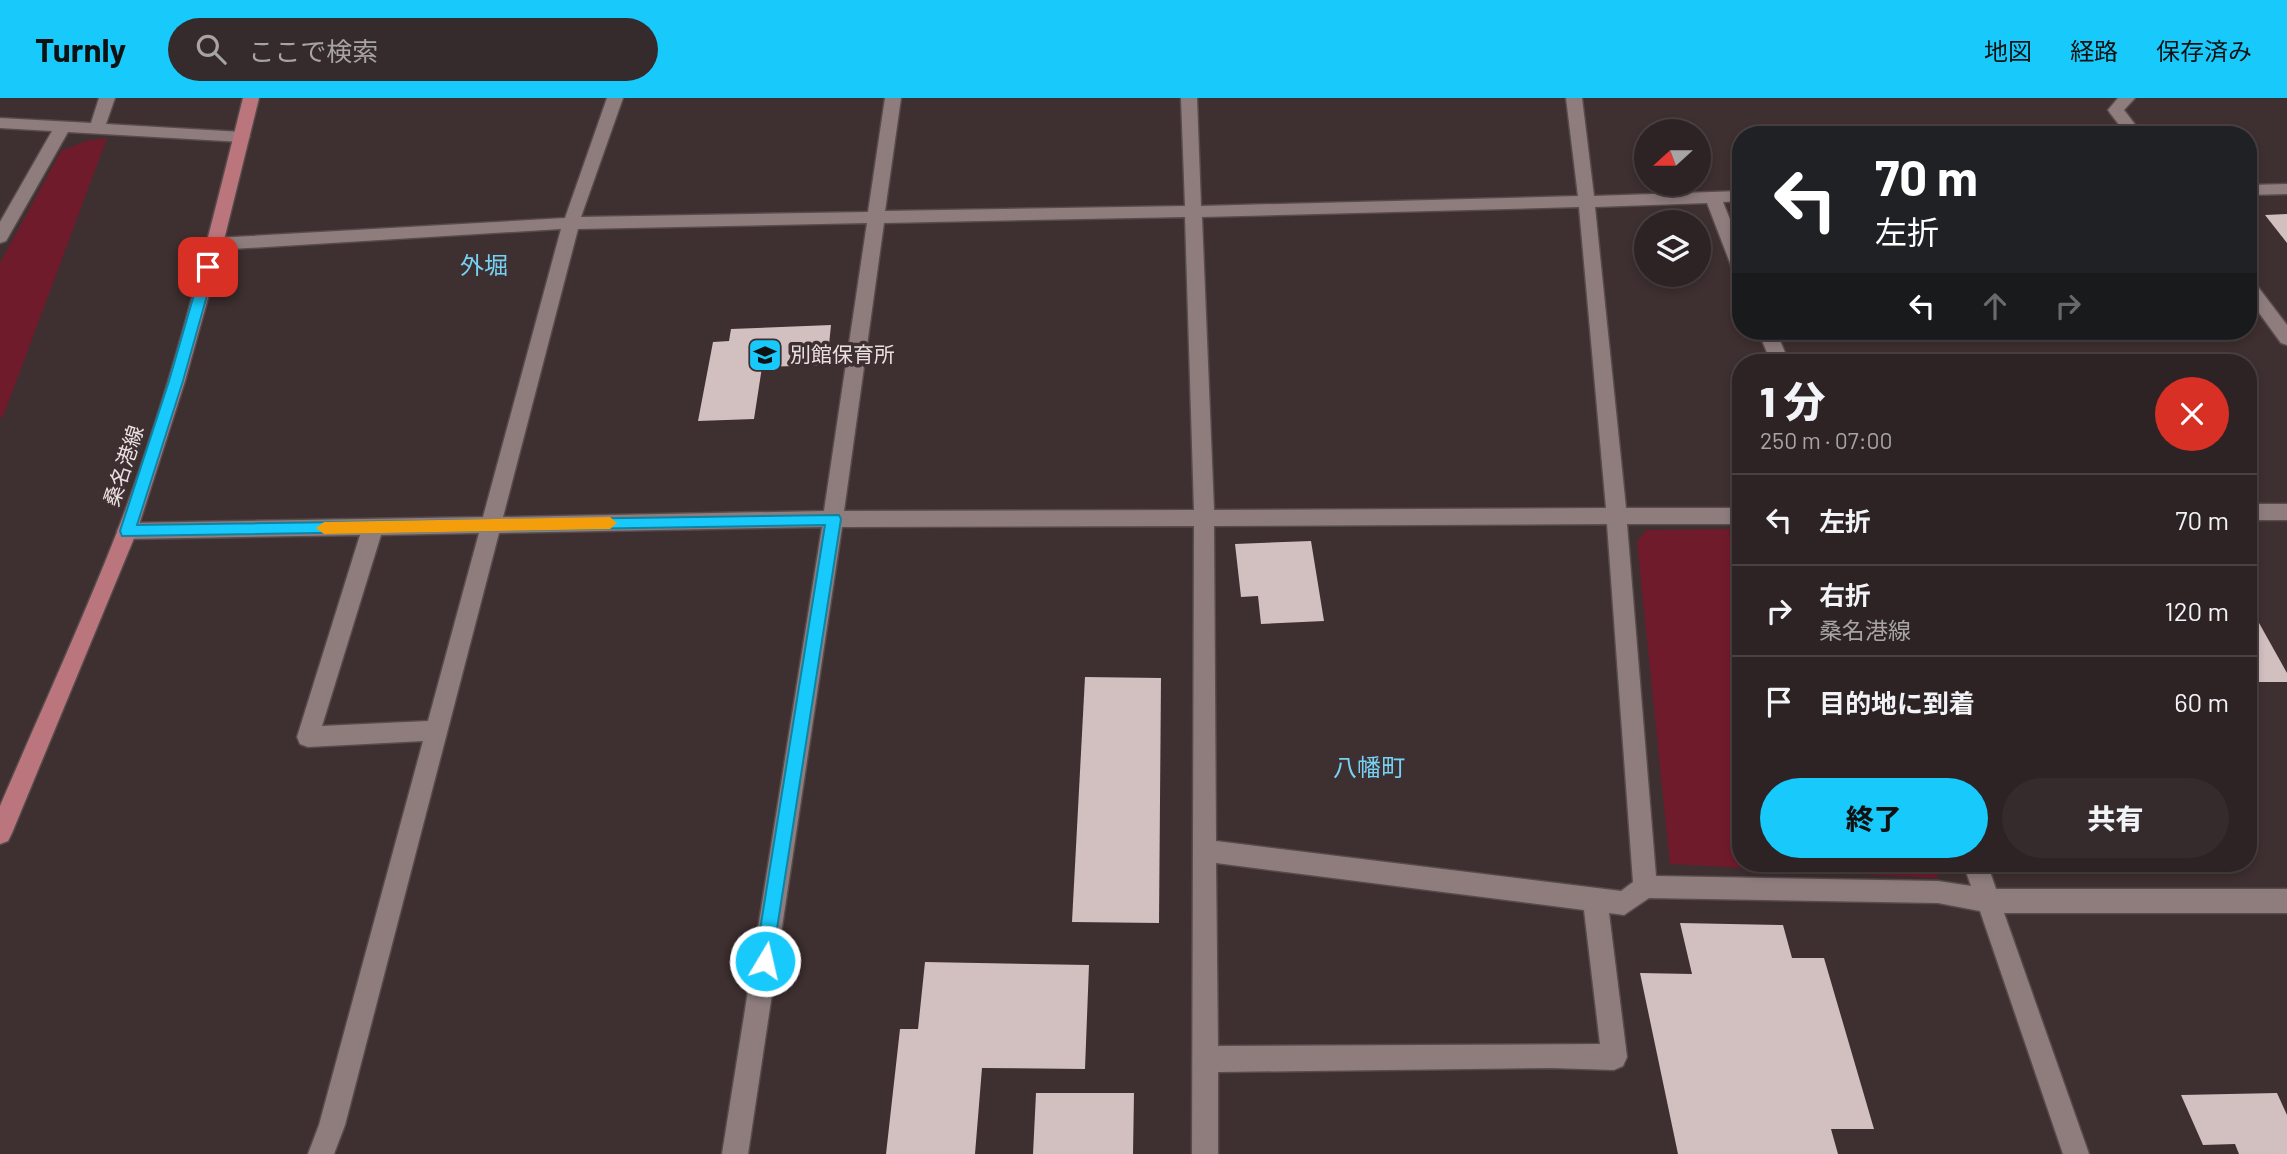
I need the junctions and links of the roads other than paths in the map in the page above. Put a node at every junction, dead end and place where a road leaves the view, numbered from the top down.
1 (107, 98) edge
2 (251, 98) edge
3 (615, 98) edge
4 (893, 98) edge
5 (1189, 98) edge
6 (1574, 98) edge
7 (2127, 98) edge
8 (0, 123) edge
9 (63, 126) junction
10 (2128, 126) edge
11 (97, 128) junction
12 (242, 137) junction
13 (2287, 189) edge
14 (2257, 190) edge
15 (1713, 197) junction
16 (1732, 197) edge
17 (1587, 200) junction
18 (1192, 210) junction
19 (877, 216) junction
20 (571, 223) junction
21 (0, 237) edge
22 (215, 244) junction
23 (1732, 245) edge
24 (2257, 298) edge
25 (2287, 338) edge
26 (2257, 512) edge
27 (2287, 512) edge
28 (1616, 516) junction
29 (1732, 516) edge
30 (833, 519) junction
31 (1204, 519) junction
32 (491, 525) junction
33 (373, 527) junction
34 (127, 531) junction
35 (437, 730) junction
36 (0, 833) edge
37 (1205, 851) junction
38 (1978, 872) edge
39 (1645, 887) junction
40 (1595, 900) junction
41 (1989, 901) junction
42 (2287, 901) edge
43 (1206, 1059) junction
44 (321, 1154) edge
45 (735, 1154) edge
46 (1205, 1154) edge
47 (2076, 1154) edge

1 - 11 street
2 - 12 main road, 桑名港線
3 - 20 street
4 - 19 street
5 - 18 street
6 - 17 street
7 - 10 street
8 - 9 street
9 - 11 street
9 - 21 street
11 - 12 street
12 - 22 main road, 桑名港線
13 - 14 street
15 - 16 street
15 - 17 street
15 - 23 street
17 - 18 street
17 - 28 street
18 - 19 street
18 - 31 street
19 - 20 street
19 - 30 street
20 - 22 street
20 - 32 street
22 - 34 main road, 桑名港線
24 - 25 street
26 - 27 street
28 - 29 street
28 - 31 street
28 - 39 street
30 - 31 street
30 - 32 street
30 - 45 street
31 - 37 street
32 - 33 street
32 - 35 street
33 - 34 street
33 - 35 street
34 - 36 main road, 桑名港線
35 - 44 street
37 - 40 street
37 - 43 street
38 - 41 street
39 - 40 street
39 - 41 street
40 - 43 street
41 - 42 street
41 - 47 street
43 - 46 street

